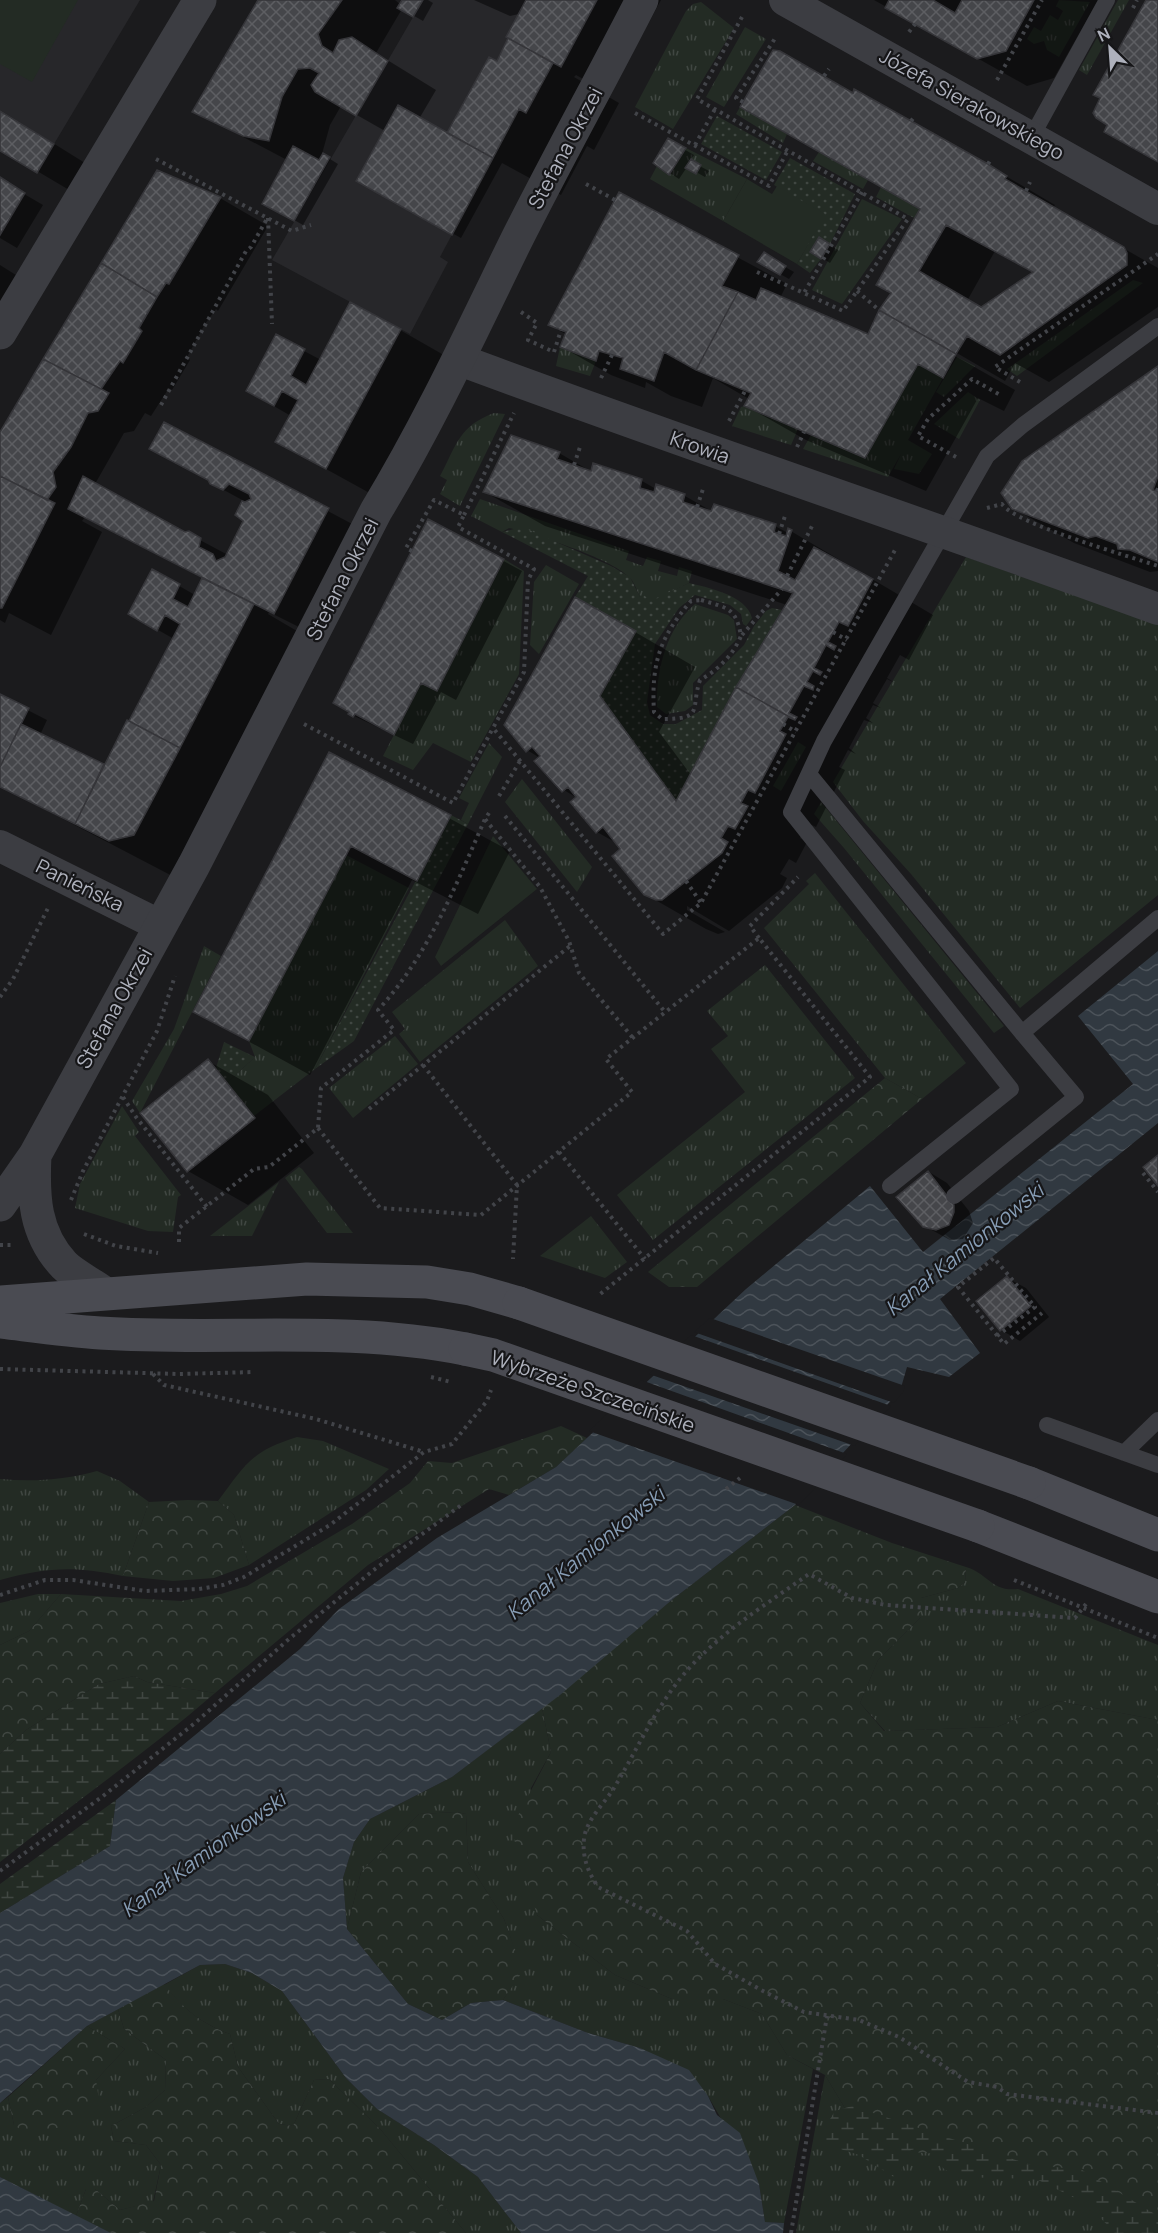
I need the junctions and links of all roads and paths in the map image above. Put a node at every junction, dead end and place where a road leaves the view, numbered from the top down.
1 (200, 0) edge
2 (642, 0) edge
3 (785, 0) edge
4 (1042, 0) edge
5 (1107, 0) edge
6 (742, 17) dead end
7 (915, 24) dead end
8 (909, 33) dead end
9 (776, 37) dead end
10 (829, 69) dead end
11 (824, 76) dead end
12 (995, 83) dead end
13 (743, 102) dead end
14 (716, 109) junction
15 (635, 113) dead end
16 (915, 116) dead end
17 (911, 121) dead end
18 (1030, 138) junction
19 (695, 145) junction
20 (788, 150) junction
21 (156, 159) dead end
22 (1030, 182) dead end
23 (586, 184) dead end
24 (1026, 191) dead end
25 (862, 192) junction
26 (615, 200) dead end
27 (1158, 209) edge
28 (268, 217) junction
29 (311, 225) dead end
30 (1158, 254) edge
31 (757, 272) dead end
32 (857, 291) junction
33 (804, 294) junction
34 (879, 310) dead end
35 (521, 312) dead end
36 (272, 324) dead end
37 (1158, 326) edge
38 (561, 330) dead end
39 (0, 333) edge
40 (554, 352) junction
41 (612, 355) dead end
42 (460, 360) junction
43 (550, 361) dead end
44 (1020, 382) dead end
45 (597, 387) dead end
46 (745, 391) dead end
47 (1002, 396) dead end
48 (161, 405) dead end
49 (515, 410) dead end
50 (725, 430) dead end
51 (804, 432) dead end
52 (580, 447) dead end
53 (794, 453) dead end
54 (956, 457) dead end
55 (574, 465) dead end
56 (703, 489) dead end
57 (697, 507) dead end
58 (982, 509) dead end
59 (464, 515) junction
60 (785, 516) dead end
61 (812, 525) dead end
62 (942, 530) junction
63 (780, 534) dead end
64 (898, 542) dead end
65 (412, 551) dead end
66 (1158, 566) edge
67 (787, 576) dead end
68 (782, 589) dead end
69 (1158, 609) edge
70 (833, 632) dead end
71 (741, 636) junction
72 (847, 640) junction
73 (304, 724) dead end
74 (783, 724) dead end
75 (493, 728) junction
76 (796, 732) junction
77 (520, 761) junction
78 (809, 774) junction
79 (499, 796) dead end
80 (489, 813) dead end
81 (505, 816) dead end
82 (485, 819) junction
83 (0, 846) edge
84 (798, 877) dead end
85 (686, 881) dead end
86 (701, 903) junction
87 (50, 904) dead end
88 (1158, 918) edge
89 (159, 925) junction
90 (759, 938) junction
91 (570, 946) junction
92 (176, 972) dead end
93 (0, 997) edge
94 (665, 1012) junction
95 (1022, 1033) junction
96 (633, 1038) junction
97 (423, 1065) junction
98 (123, 1096) junction
99 (369, 1109) dead end
100 (318, 1128) junction
101 (558, 1151) junction
102 (36, 1155) junction
103 (1143, 1173) dead end
104 (518, 1185) junction
105 (890, 1186) dead end
106 (1158, 1192) edge
107 (954, 1196) dead end
108 (70, 1203) dead end
109 (0, 1205) edge
110 (207, 1207) junction
111 (78, 1232) dead end
112 (179, 1242) dead end
113 (160, 1253) dead end
114 (645, 1258) junction
115 (513, 1259) dead end
116 (103, 1292) junction
117 (0, 1302) edge
118 (590, 1302) dead end
119 (1042, 1313) dead end
120 (0, 1322) edge
121 (997, 1336) junction
122 (0, 1369) edge
123 (263, 1372) dead end
124 (152, 1373) junction
125 (421, 1376) dead end
126 (431, 1377) dead end
127 (495, 1380) dead end
128 (1158, 1420) edge
129 (1047, 1425) dead end
130 (424, 1452) junction
131 (1124, 1453) junction
132 (1158, 1465) edge
133 (464, 1503) dead end
134 (1158, 1535) edge
135 (0, 1595) edge
136 (1158, 1597) edge
137 (1158, 1638) edge
138 (0, 1871) edge
139 (827, 2016) junction
140 (1158, 2113) edge
141 (791, 2233) edge

1 - 39 street
2 - 42 street, Stefana Okrzei
3 - 18 street, Józefa Sierakowskiego
4 - 12 path
5 - 18 lane
6 - 14 path
7 - 8 path
9 - 13 path
10 - 11 path
14 - 19 path
14 - 20 path
15 - 19 path
16 - 17 path
18 - 27 street, Józefa Sierakowskiego
19 - 20 path
20 - 25 path
21 - 28 path
22 - 24 path
23 - 26 path
25 - 32 path
25 - 33 path
28 - 29 path
28 - 36 path
28 - 48 path
30 - 44 path
31 - 33 path
32 - 33 path
32 - 34 path
35 - 40 path
37 - 62 lane
38 - 40 path
40 - 43 path
41 - 45 path
42 - 62 street, Krowia
42 - 89 street, Stefana Okrzei
46 - 50 path
47 - 54 path
49 - 59 path
51 - 53 path
52 - 55 path
56 - 57 path
58 - 66 path
59 - 65 path
59 - 75 path
60 - 63 path
61 - 67 path
62 - 69 street, Krowia
62 - 78 lane
64 - 72 path
68 - 71 path
70 - 72 path
71 - 71 path
72 - 76 path
73 - 75 path
74 - 76 path
75 - 77 path
76 - 86 path
77 - 79 path
77 - 86 path
78 - 95 lane
78 - 105 lane
80 - 82 path
81 - 94 path
82 - 91 path
82 - 100 path
83 - 89 street, Panieńska
84 - 90 path
85 - 86 path
87 - 93 path
88 - 95 lane
89 - 102 street, Stefana Okrzei
90 - 94 path
90 - 114 path
91 - 96 path
91 - 97 path
92 - 98 path
94 - 96 path
95 - 107 lane
96 - 101 path
97 - 99 path
97 - 104 path
98 - 108 path
98 - 110 path
100 - 104 path
100 - 110 path
101 - 104 path
101 - 114 path
102 - 109 street, Stefana Okrzei
102 - 116 street, Stefana Okrzei
103 - 106 path
104 - 115 path
110 - 112 path
111 - 113 path
114 - 118 path
116 - 117 main road
116 - 134 main road, bridge
119 - 121 path
120 - 136 main road, Wybrzeże Szczecińskie, bridge
121 - 121 path
122 - 124 path
123 - 124 path
124 - 130 path
125 - 126 path
127 - 130 path
128 - 131 lane
129 - 131 lane
130 - 135 path
131 - 132 lane
133 - 138 path
137 - 139 path
139 - 140 path
139 - 141 path

